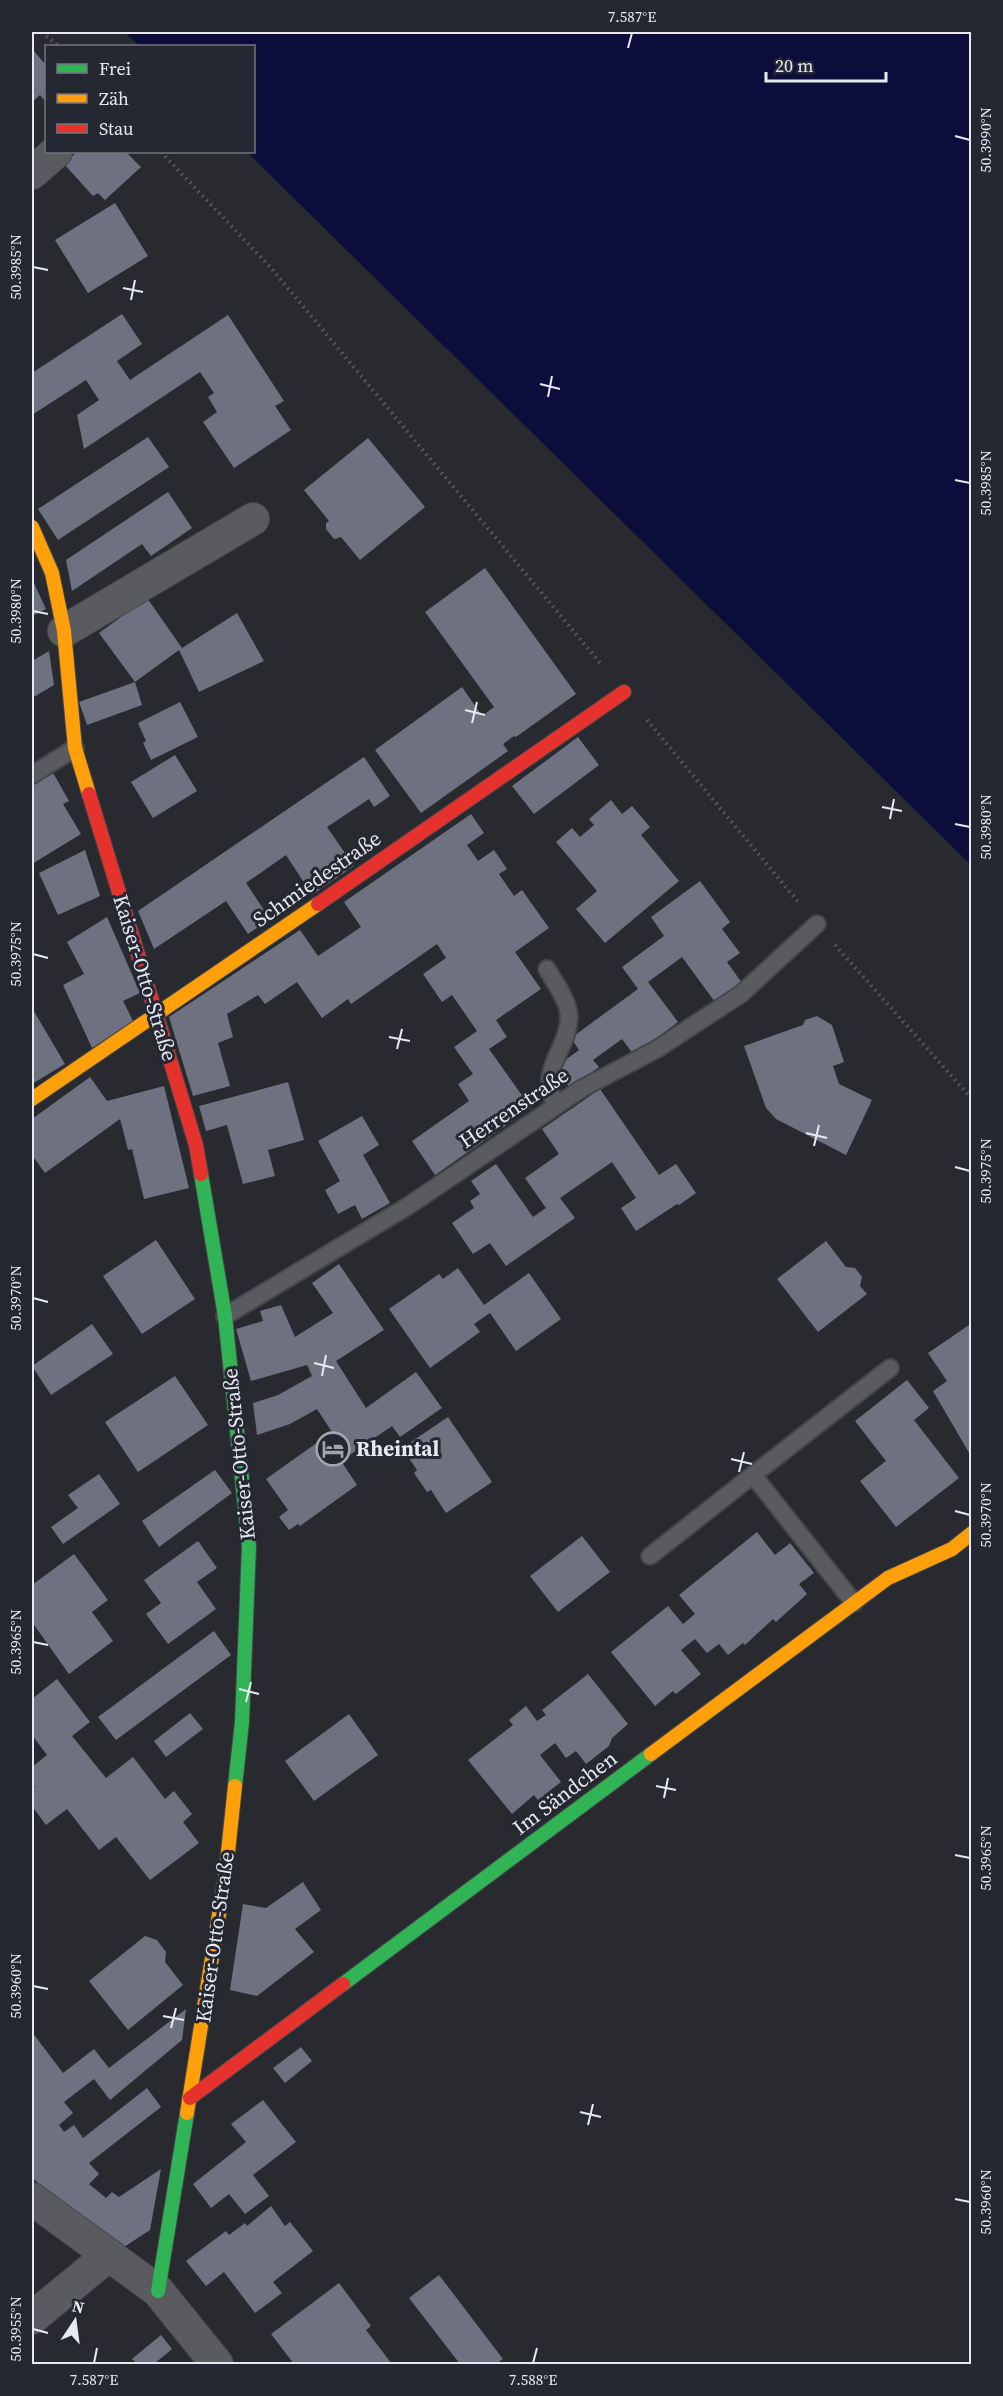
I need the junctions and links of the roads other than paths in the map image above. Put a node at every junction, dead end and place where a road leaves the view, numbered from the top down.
1 (55, 153) edge
2 (32, 172) edge
3 (253, 519) dead end
4 (32, 527) edge
5 (64, 631) junction
6 (624, 692) road end
7 (75, 748) junction
8 (32, 774) edge
9 (817, 924) road end
10 (547, 969) dead end
11 (157, 1015) junction
12 (32, 1099) edge
13 (556, 1106) junction
14 (225, 1316) junction
15 (890, 1368) dead end
16 (753, 1475) junction
17 (972, 1533) edge
18 (650, 1556) dead end
19 (854, 1603) junction
20 (190, 2098) junction
21 (32, 2199) edge
22 (109, 2255) junction
23 (158, 2291) junction
24 (32, 2318) edge
25 (217, 2364) edge

1 - 2 street
3 - 5 street
4 - 5 street, Kaiser-Otto-Straße
5 - 7 street, Kaiser-Otto-Straße
6 - 11 street, Schmiedestraße
7 - 8 lane
7 - 11 street, Kaiser-Otto-Straße
9 - 13 lane, Herrenstraße
10 - 13 lane
11 - 12 street, Schmiedestraße
11 - 14 street, Kaiser-Otto-Straße
13 - 14 lane, Herrenstraße
14 - 20 street, Kaiser-Otto-Straße
15 - 16 lane
16 - 18 lane
16 - 19 lane
17 - 19 street, Im Sändchen
19 - 20 street, Im Sändchen
20 - 23 street, Kaiser-Otto-Straße
21 - 22 street
22 - 23 street
22 - 24 street
23 - 25 street

